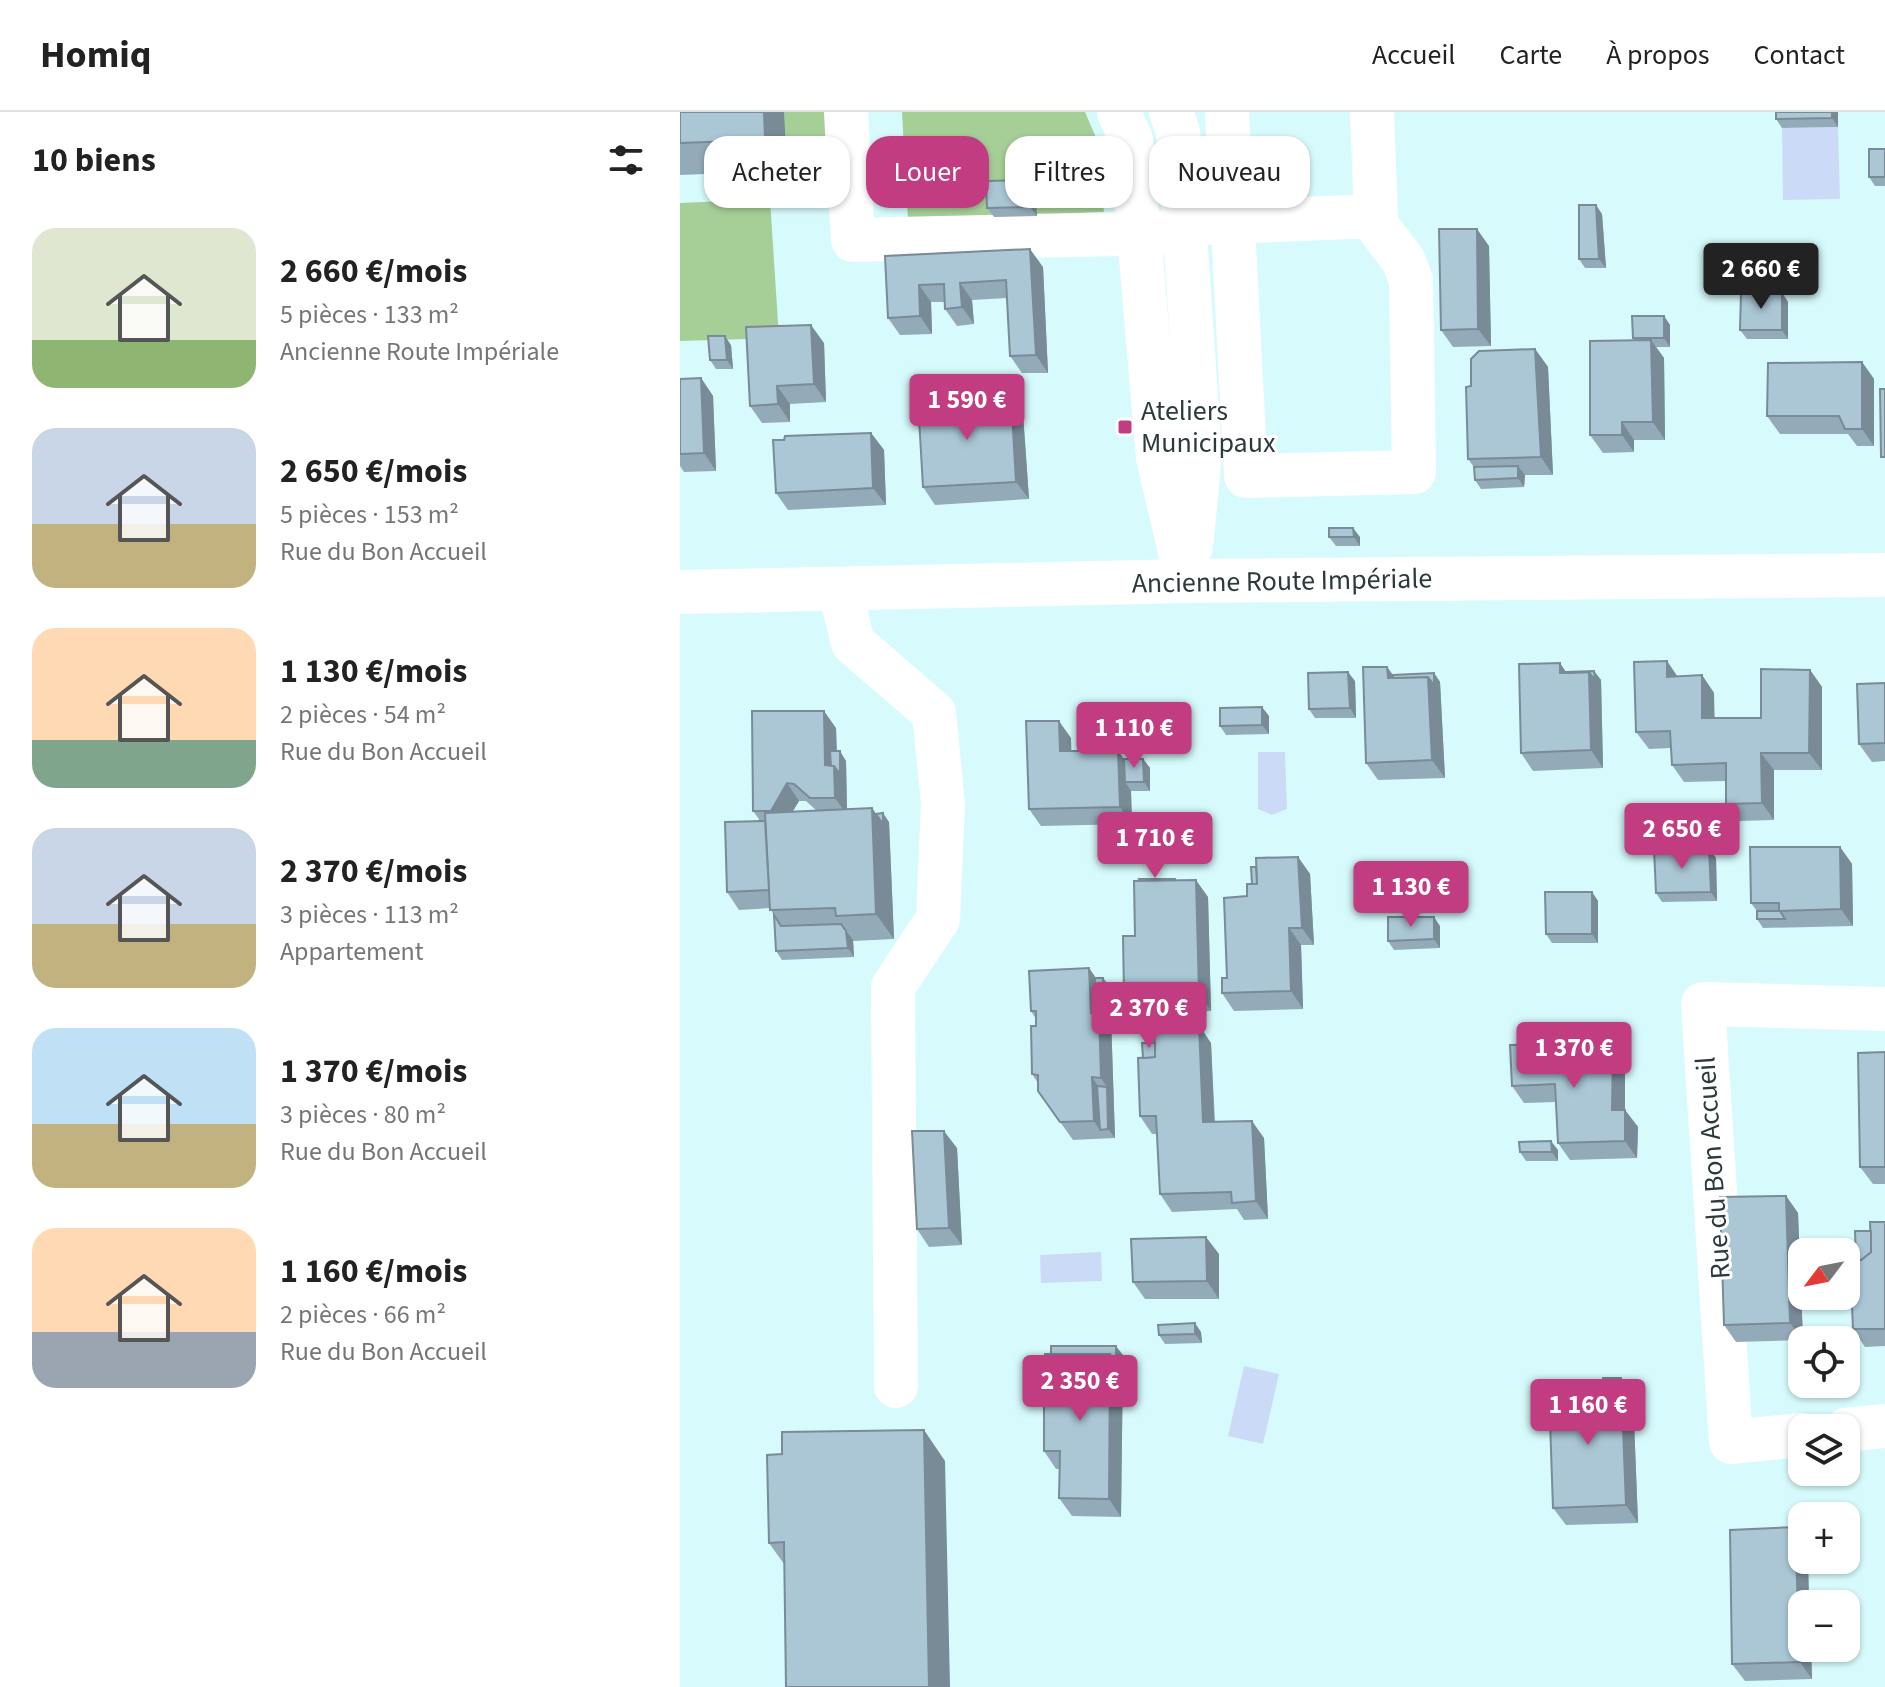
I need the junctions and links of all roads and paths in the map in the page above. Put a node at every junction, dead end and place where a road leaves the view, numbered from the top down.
1 (846, 112) edge
2 (1119, 112) edge
3 (1171, 112) edge
4 (1227, 112) edge
5 (1372, 112) edge
6 (1376, 216) junction
7 (1232, 221) junction
8 (1185, 227) junction
9 (1139, 235) junction
10 (1885, 575) edge
11 (1187, 581) junction
12 (840, 590) junction
13 (680, 592) edge
14 (1885, 1009) edge
15 (896, 1386) dead end
16 (1885, 1426) edge
17 (1860, 1429) edge
18 (1788, 1436) edge

1 - 9 street
2 - 9 street
3 - 8 street
4 - 7 street
5 - 6 street
6 - 7 street
6 - 7 street
7 - 8 street
8 - 9 street
8 - 11 street
9 - 11 street
10 - 11 street, Ancienne Route Impériale
11 - 12 street, Ancienne Route Impériale
12 - 13 street, Ancienne Route Impériale
12 - 15 street
14 - 18 street, Rue du Bon Accueil
16 - 17 street

